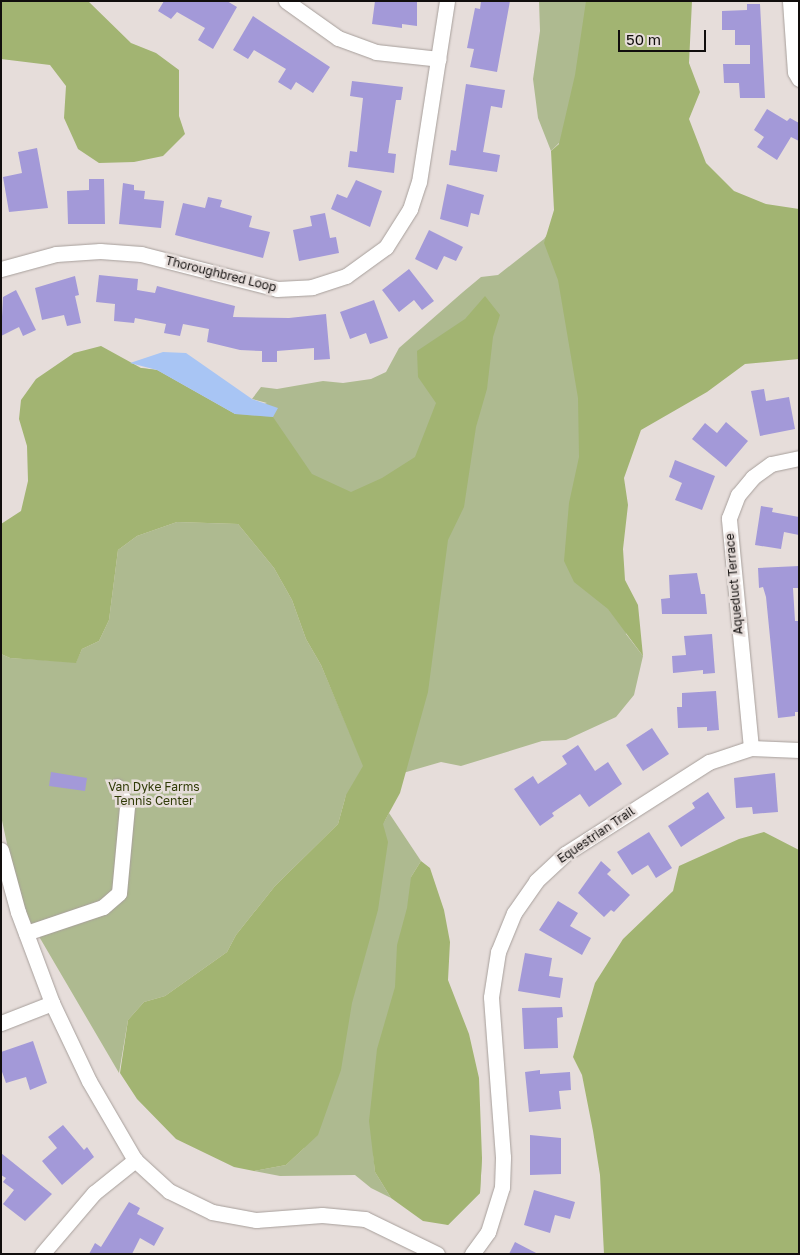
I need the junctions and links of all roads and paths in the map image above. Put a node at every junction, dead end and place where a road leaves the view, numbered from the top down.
1 (286, 1) edge
2 (448, 1) edge
3 (790, 1) edge
4 (438, 59) junction
5 (799, 79) edge
6 (1, 269) edge
7 (799, 458) edge
8 (751, 748) junction
9 (799, 750) edge
10 (117, 786) dead end
11 (1, 850) edge
12 (26, 933) junction
13 (52, 1003) junction
14 (1, 1023) edge
15 (136, 1160) junction
16 (42, 1254) edge
17 (437, 1254) edge
18 (472, 1254) edge

1 - 4 street
2 - 4 street, Thoroughbred Loop
3 - 5 street
4 - 6 street, Thoroughbred Loop
7 - 8 street, Aqueduct Terrace
8 - 9 street, Equestrian Trail
8 - 18 street, Equestrian Trail
10 - 12 street
11 - 12 street
12 - 13 street
13 - 14 street
13 - 15 street
15 - 16 street
15 - 17 street

